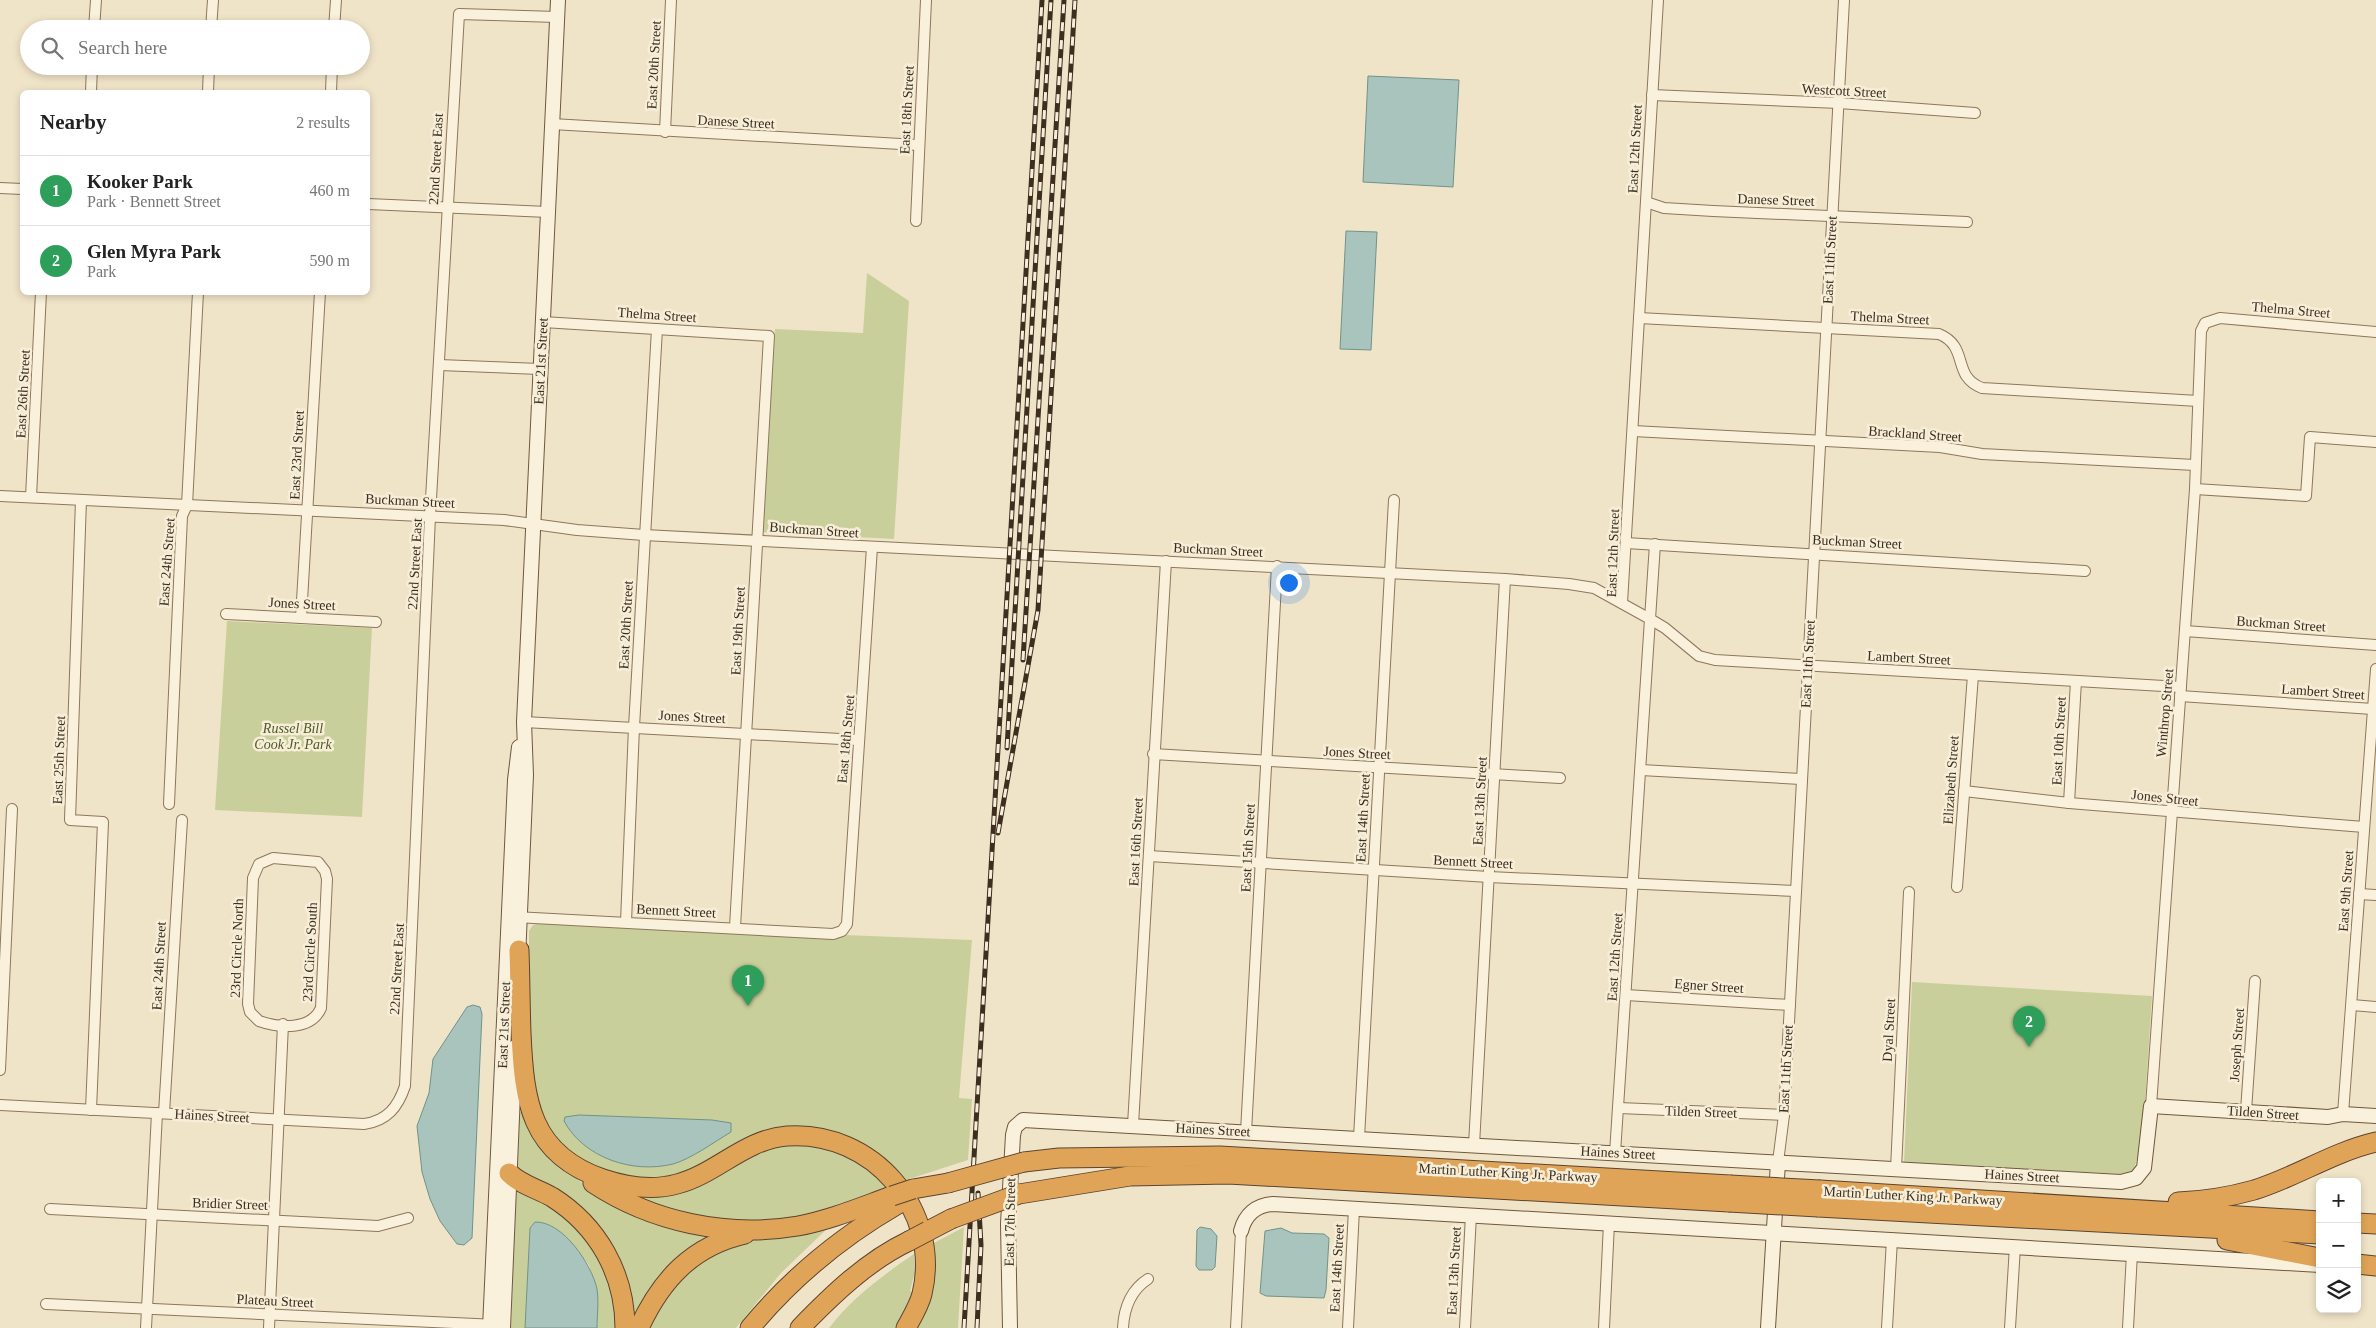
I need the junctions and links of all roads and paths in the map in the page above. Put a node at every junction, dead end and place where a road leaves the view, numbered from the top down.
1 (96, 0) edge
2 (213, 0) edge
3 (336, 0) edge
4 (558, 0) edge
5 (671, 0) edge
6 (926, 0) edge
7 (1658, 0) edge
8 (1844, 0) edge
9 (557, 17) junction
10 (95, 20) edge
11 (212, 20) edge
12 (335, 20) edge
13 (92, 75) edge
14 (209, 75) edge
15 (332, 75) edge
16 (91, 90) edge
17 (208, 90) edge
18 (331, 90) edge
19 (1652, 95) junction
20 (1839, 103) junction
21 (1975, 113) dead end
22 (552, 124) junction
23 (665, 132) junction
24 (918, 145) junction
25 (0, 188) edge
26 (20, 189) edge
27 (1646, 202) junction
28 (370, 204) edge
29 (447, 208) junction
30 (548, 212) junction
31 (1832, 216) junction
32 (916, 222) dead end
33 (1967, 222) dead end
34 (41, 295) edge
35 (198, 295) edge
36 (320, 295) edge
37 (1639, 318) junction
38 (543, 322) junction
39 (2205, 323) joint
40 (1826, 328) junction
41 (657, 329) junction
42 (2376, 332) edge
43 (769, 336) joint
44 (439, 365) junction
45 (540, 369) junction
46 (2198, 401) junction
47 (1632, 431) junction
48 (1821, 441) junction
49 (2376, 442) edge
50 (2195, 465) junction
51 (2195, 489) junction
52 (0, 496) edge
53 (32, 497) junction
54 (81, 500) junction
55 (1394, 500) dead end
56 (187, 505) junction
57 (306, 510) junction
58 (430, 516) junction
59 (534, 524) junction
60 (644, 535) junction
61 (758, 540) junction
62 (1626, 543) junction
63 (1655, 544) junction
64 (872, 548) junction
65 (1814, 553) junction
66 (1166, 561) junction
67 (1277, 566) junction
68 (2086, 571) dead end
69 (1390, 572) junction
70 (1505, 579) junction
71 (1622, 603) junction
72 (226, 614) dead end
73 (301, 618) junction
74 (1650, 619) junction
75 (376, 622) dead end
76 (2185, 631) junction
77 (2376, 645) edge
78 (1808, 666) junction
79 (2376, 669) edge
80 (1973, 675) junction
81 (2076, 681) junction
82 (2180, 691) junction
83 (2373, 709) junction
84 (524, 722) junction
85 (634, 727) junction
86 (746, 733) junction
87 (859, 740) junction
88 (1153, 754) junction
89 (1266, 761) junction
90 (1380, 768) junction
91 (1641, 770) junction
92 (1495, 774) junction
93 (1560, 778) dead end
94 (1802, 779) junction
95 (2372, 781) edge
96 (1964, 791) junction
97 (2069, 803) junction
98 (169, 804) dead end
99 (12, 808) dead end
100 (2170, 812) junction
101 (182, 820) dead end
102 (2364, 827) junction
103 (1149, 856) junction
104 (273, 858) joint
105 (1261, 863) junction
106 (1374, 871) junction
107 (1489, 878) junction
108 (1634, 883) junction
109 (1957, 887) dead end
110 (1795, 891) junction
111 (1909, 892) dead end
112 (2360, 894) junction
113 (2376, 895) edge
114 (514, 917) junction
115 (626, 922) junction
116 (735, 927) junction
117 (842, 931) joint
118 (519, 950) junction
119 (2255, 981) dead end
120 (1626, 994) junction
121 (1790, 1005) junction
122 (2352, 1005) junction
123 (2376, 1007) edge
124 (283, 1024) junction
125 (0, 1070) edge
126 (405, 1086) joint
127 (0, 1105) edge
128 (2151, 1106) junction
129 (1618, 1108) junction
130 (90, 1110) junction
131 (2246, 1111) junction
132 (160, 1113) junction
133 (2343, 1114) junction
134 (1784, 1115) junction
135 (2376, 1116) edge
136 (279, 1119) junction
137 (1023, 1120) joint
138 (1133, 1125) junction
139 (1246, 1132) junction
140 (1359, 1138) junction
141 (2376, 1142) edge
142 (1474, 1145) junction
143 (498, 1152) junction
144 (1615, 1153) junction
145 (1778, 1162) junction
146 (571, 1164) junction
147 (1896, 1168) junction
148 (509, 1173) junction
149 (1730, 1194) junction
150 (1819, 1199) junction
151 (895, 1200) junction
152 (2089, 1206) junction
153 (50, 1209) dead end
154 (1354, 1209) junction
155 (152, 1215) junction
156 (1471, 1215) junction
157 (408, 1218) dead end
158 (274, 1220) junction
159 (2316, 1221) edge
160 (1609, 1223) junction
161 (2361, 1223) edge
162 (2376, 1224) edge
163 (2160, 1227) junction
164 (766, 1229) junction
165 (1240, 1231) joint
166 (1774, 1232) junction
167 (2316, 1234) edge
168 (2361, 1236) edge
169 (2376, 1237) edge
170 (1892, 1239) junction
171 (907, 1242) junction
172 (2015, 1246) junction
173 (2132, 1253) junction
174 (2316, 1257) edge
175 (2316, 1265) edge
176 (2361, 1265) edge
177 (2376, 1266) edge
178 (1148, 1280) dead end
179 (46, 1304) dead end
180 (147, 1309) junction
181 (270, 1314) junction
182 (496, 1327) edge
183 (146, 1328) edge
184 (269, 1328) edge
185 (625, 1328) edge
186 (639, 1328) edge
187 (750, 1328) edge
188 (800, 1328) edge
189 (818, 1328) edge
190 (906, 1328) edge
191 (1010, 1328) edge
192 (1123, 1328) edge
193 (1236, 1328) edge
194 (1348, 1328) edge
195 (1465, 1328) edge
196 (1604, 1328) edge
197 (1768, 1328) edge
198 (1887, 1328) edge
199 (2010, 1328) edge
200 (2128, 1328) edge

1 - 10 street
2 - 11 street
3 - 12 street
4 - 9 street, East 21st Street
5 - 23 street, East 20th Street
6 - 24 street, East 18th Street
7 - 19 street, East 12th Street
8 - 20 street, East 11th Street
9 - 22 street, East 21st Street
9 - 29 street, 22nd Street East
13 - 16 street
14 - 17 street
15 - 18 street
19 - 20 street, Westcott Street
19 - 27 street, East 12th Street
20 - 21 street, Westcott Street
20 - 31 street, East 11th Street
22 - 23 street, Danese Street
22 - 30 street, East 21st Street
23 - 24 street, Danese Street
24 - 32 street, East 18th Street
25 - 26 street
27 - 31 street, Danese Street
27 - 37 street, East 12th Street
28 - 29 street
29 - 30 street
29 - 44 street, 22nd Street East
30 - 38 street, East 21st Street
31 - 33 street, Danese Street
31 - 40 street, East 11th Street
34 - 53 street, East 26th Street
35 - 56 street, East 24th Street
36 - 57 street, East 23rd Street
37 - 40 street, Thelma Street
37 - 47 street, East 12th Street
38 - 41 street, Thelma Street
38 - 45 street, East 21st Street
39 - 42 street, Thelma Street
39 - 46 street, Winthrop Street
40 - 46 street, Thelma Street
40 - 48 street, East 11th Street
41 - 43 street, Thelma Street
41 - 60 street, East 20th Street
43 - 61 street, East 19th Street
44 - 45 street
44 - 58 street, 22nd Street East
45 - 59 street, East 21st Street
46 - 50 street, Winthrop Street
47 - 48 street, Brackland Street
47 - 62 street, East 12th Street
48 - 50 street, Brackland Street
48 - 65 street, East 11th Street
49 - 51 street
50 - 51 street, Winthrop Street
51 - 76 street, Winthrop Street
52 - 53 street, Buckman Street
53 - 54 street, Buckman Street
54 - 56 street, Buckman Street
54 - 130 street, East 25th Street
55 - 69 street, East 14th Street
56 - 57 street, Buckman Street
56 - 98 street, East 24th Street
57 - 58 street, Buckman Street
57 - 73 street, East 23rd Street
58 - 59 street, Buckman Street
58 - 126 street, 22nd Street East
59 - 60 street, Buckman Street
59 - 84 street, East 21st Street
60 - 61 street, Buckman Street
60 - 85 street, East 20th Street
61 - 64 street, Buckman Street
61 - 86 street, East 19th Street
62 - 63 street, Buckman Street
62 - 71 street, East 12th Street
63 - 65 street, Buckman Street
63 - 74 street
64 - 66 street, Buckman Street
64 - 87 street, East 18th Street
65 - 68 street, Buckman Street
65 - 78 street, East 11th Street
66 - 67 street, Buckman Street
66 - 88 street, East 16th Street
67 - 69 street, Buckman Street
67 - 89 street, East 15th Street
69 - 70 street, Buckman Street
69 - 90 street, East 14th Street
70 - 71 street, Buckman Street
70 - 92 street, East 13th Street
71 - 74 street, East 12th Street
72 - 73 street, Jones Street
73 - 75 street, Jones Street
74 - 78 street, Lambert Street
74 - 91 street, East 12th Street
76 - 77 street, Buckman Street
76 - 82 street, Winthrop Street
78 - 80 street, Lambert Street
78 - 94 street, East 11th Street
79 - 83 street, East 9th Street
80 - 81 street, Lambert Street
80 - 96 street, Elizabeth Street
81 - 82 street, Lambert Street
81 - 97 street, East 10th Street
82 - 83 street, Lambert Street
82 - 100 street, Winthrop Street
83 - 95 street, East 9th Street
84 - 85 street, Jones Street
84 - 114 street, East 21st Street
85 - 86 street, Jones Street
85 - 115 street, East 20th Street
86 - 87 street, Jones Street
86 - 116 street, East 19th Street
87 - 117 street, East 18th Street
88 - 89 street, Jones Street
88 - 103 street, East 16th Street
89 - 90 street, Jones Street
89 - 105 street, East 15th Street
90 - 92 street, Jones Street
90 - 106 street, East 14th Street
91 - 94 street
91 - 108 street, East 12th Street
92 - 93 street, Jones Street
92 - 107 street, East 13th Street
94 - 110 street, East 11th Street
95 - 102 street, East 9th Street
96 - 97 street, Jones Street
96 - 109 street, Elizabeth Street
97 - 100 street, Jones Street
99 - 125 street
100 - 102 street, Jones Street
100 - 128 street, Winthrop Street
101 - 132 street, East 24th Street
102 - 112 street, East 9th Street
103 - 105 street, Bennett Street
103 - 138 street, East 16th Street
104 - 124 street, 23rd Circle North
104 - 124 street, 23rd Circle South
105 - 106 street, Bennett Street
105 - 139 street, East 15th Street
106 - 107 street, Bennett Street
106 - 140 street, East 14th Street
107 - 108 street, Bennett Street
107 - 142 street, East 13th Street
108 - 110 street, Bennett Street
108 - 120 street, East 12th Street
110 - 121 street, East 11th Street
111 - 147 street, Dyal Street
112 - 113 street
112 - 122 street, East 9th Street
114 - 115 street, Bennett Street
114 - 118 street, East 21st Street
114 - 143 street, East 21st Street
115 - 116 street, Bennett Street
116 - 117 street, Bennett Street
118 - 146 highway
118 - 148 street, East 21st Street
119 - 131 street, Joseph Street
120 - 121 street, Egner Street
120 - 129 street, East 12th Street
121 - 134 street, East 11th Street
122 - 123 street
122 - 133 street, East 9th Street
124 - 136 street
126 - 136 street, Haines Street
127 - 130 street, Haines Street
128 - 131 street, Tilden Street
128 - 147 street, Haines Street
129 - 134 street, Tilden Street
129 - 144 street, East 12th Street
130 - 132 street, Haines Street
131 - 133 street, Tilden Street
132 - 136 street, Haines Street
132 - 155 street, East 24th Street
133 - 135 street, Tilden Street
134 - 145 street, East 11th Street
136 - 158 street
137 - 138 street, Haines Street
137 - 191 street, East 17th Street
138 - 139 street, Haines Street
139 - 140 street, Haines Street
140 - 142 street, Haines Street
141 - 152 highway
142 - 144 street, Haines Street
143 - 148 street
143 - 182 street, East 21st Street
144 - 145 street, Haines Street
145 - 147 street, Haines Street
145 - 166 street, East 11th Street
146 - 164 highway
146 - 190 highway
148 - 182 street, East 21st Street
148 - 185 highway
149 - 150 highway, Martin Luther King Jr. Parkway, bridge
149 - 151 highway, Martin Luther King Jr. Parkway, bridge
149 - 171 highway, Martin Luther King Jr. Parkway, bridge
150 - 152 highway, Martin Luther King Jr. Parkway
150 - 163 highway, Martin Luther King Jr. Parkway
151 - 164 highway
151 - 187 highway
152 - 159 highway, Martin Luther King Jr. Parkway
153 - 155 street, Bridier Street
154 - 156 street
154 - 165 street
154 - 194 street, East 14th Street
155 - 158 street, Bridier Street
155 - 180 street, East 24th Street
156 - 160 street
156 - 195 street, East 13th Street
157 - 158 street, Bridier Street
158 - 181 street
160 - 166 street
160 - 196 street
161 - 162 highway
163 - 167 highway, Martin Luther King Jr. Parkway
163 - 174 highway
164 - 186 highway
165 - 193 street
166 - 170 street
166 - 197 street, East 11th Street
168 - 169 highway
170 - 172 street
170 - 198 street
171 - 188 highway, Martin Luther King Jr. Parkway
171 - 189 highway
172 - 173 street
172 - 199 street
173 - 175 street
173 - 200 street
176 - 177 highway
178 - 192 street
179 - 180 street, Plateau Street
180 - 181 street, Plateau Street
180 - 183 street, East 24th Street
181 - 182 street, Plateau Street
181 - 184 street

